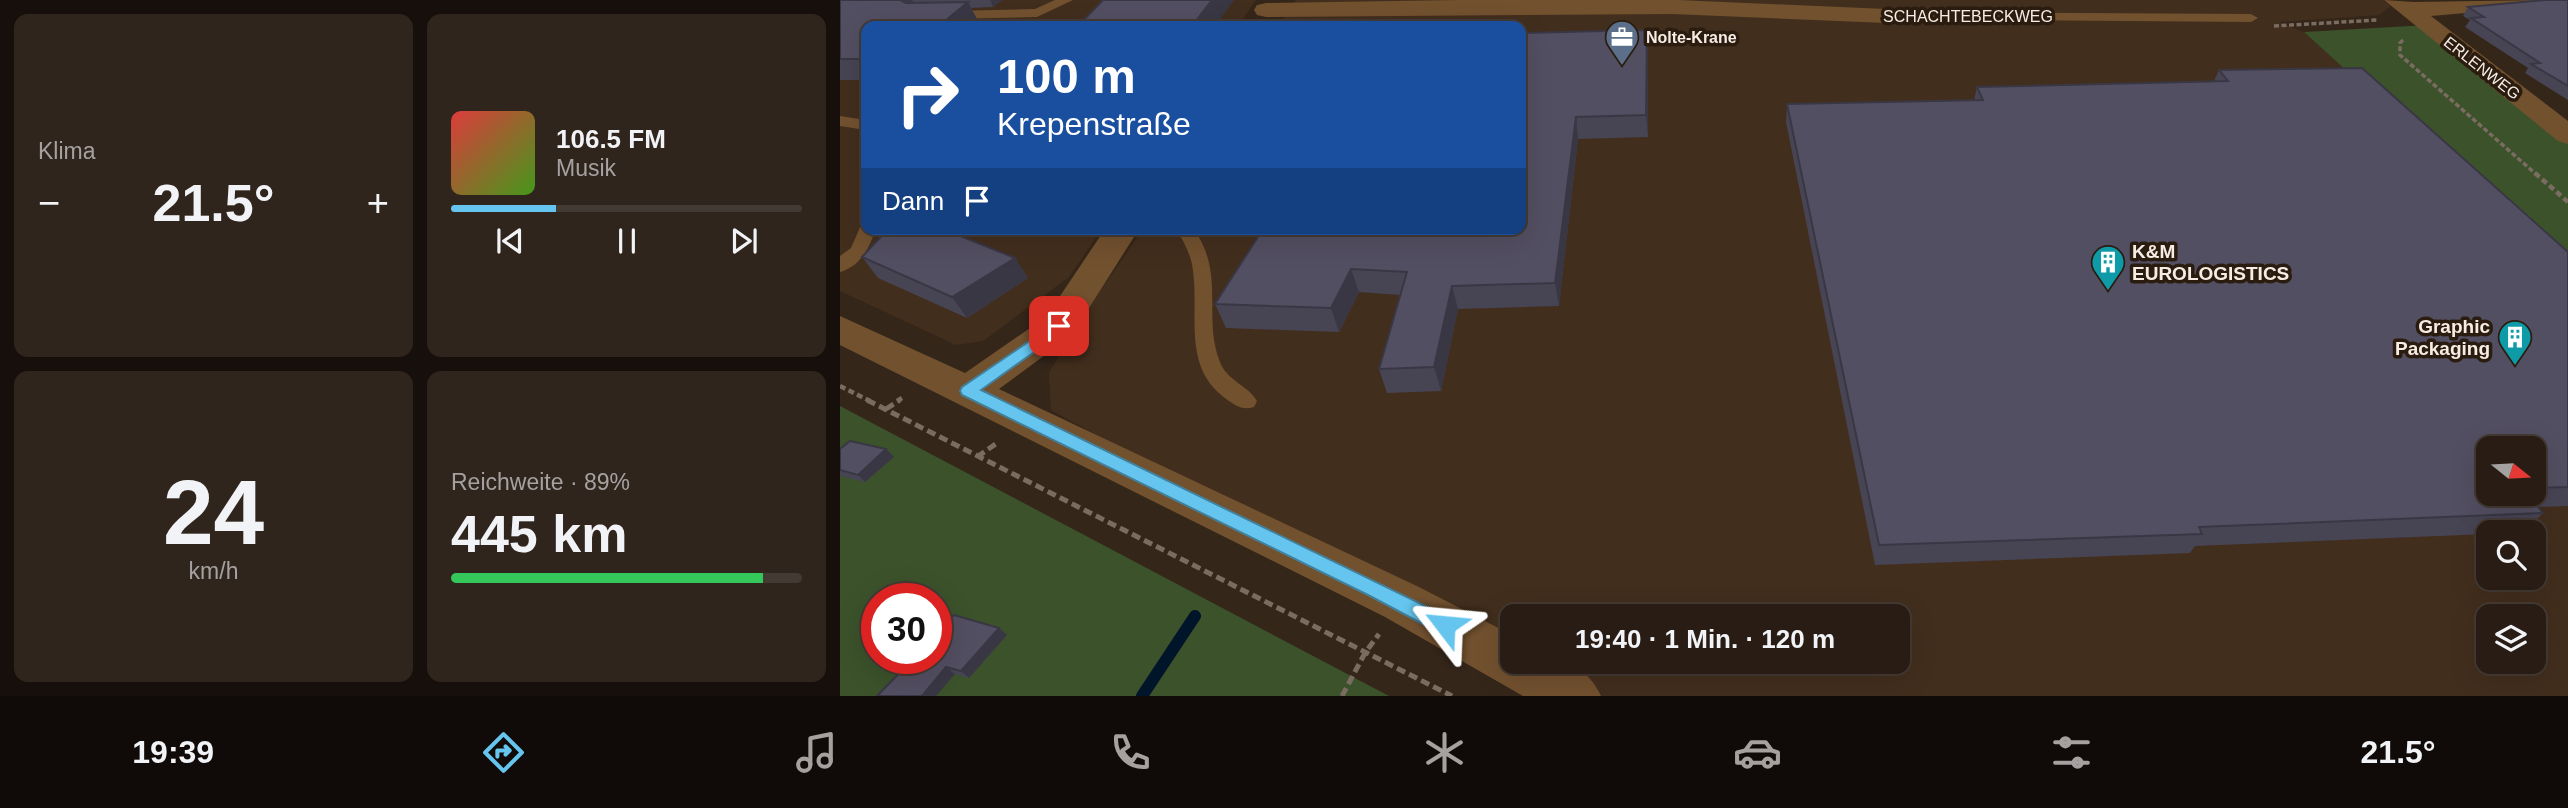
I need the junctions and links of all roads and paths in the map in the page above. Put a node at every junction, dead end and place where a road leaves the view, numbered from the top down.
1 (1066, 0) edge
2 (2536, 0) edge
3 (1264, 12) edge
4 (2411, 12) edge
5 (931, 15) edge
6 (1886, 16) joint
7 (2251, 18) dead end
8 (2269, 26) dead end
9 (840, 121) edge
10 (861, 124) edge
11 (2568, 135) edge
12 (2568, 202) edge
13 (865, 235) edge
14 (1118, 235) edge
15 (1190, 235) edge
16 (840, 266) edge
17 (840, 329) edge
18 (840, 386) edge
19 (968, 391) junction
20 (1245, 401) dead end
21 (1402, 602) junction
22 (1365, 653) junction
23 (1342, 696) edge
24 (1452, 696) edge
25 (1574, 696) edge

1 - 5 lane
2 - 4 street
3 - 6 street, SCHACHTEBECKWEG
4 - 8 path
4 - 11 street, ERLENWEG
4 - 12 path
6 - 7 lane, SCHACHTEBECKWEG
9 - 10 lane
13 - 16 lane
14 - 19 street
15 - 20 lane
17 - 19 street
18 - 22 path
19 - 21 street
21 - 22 path
21 - 25 street
22 - 23 path
22 - 24 path

